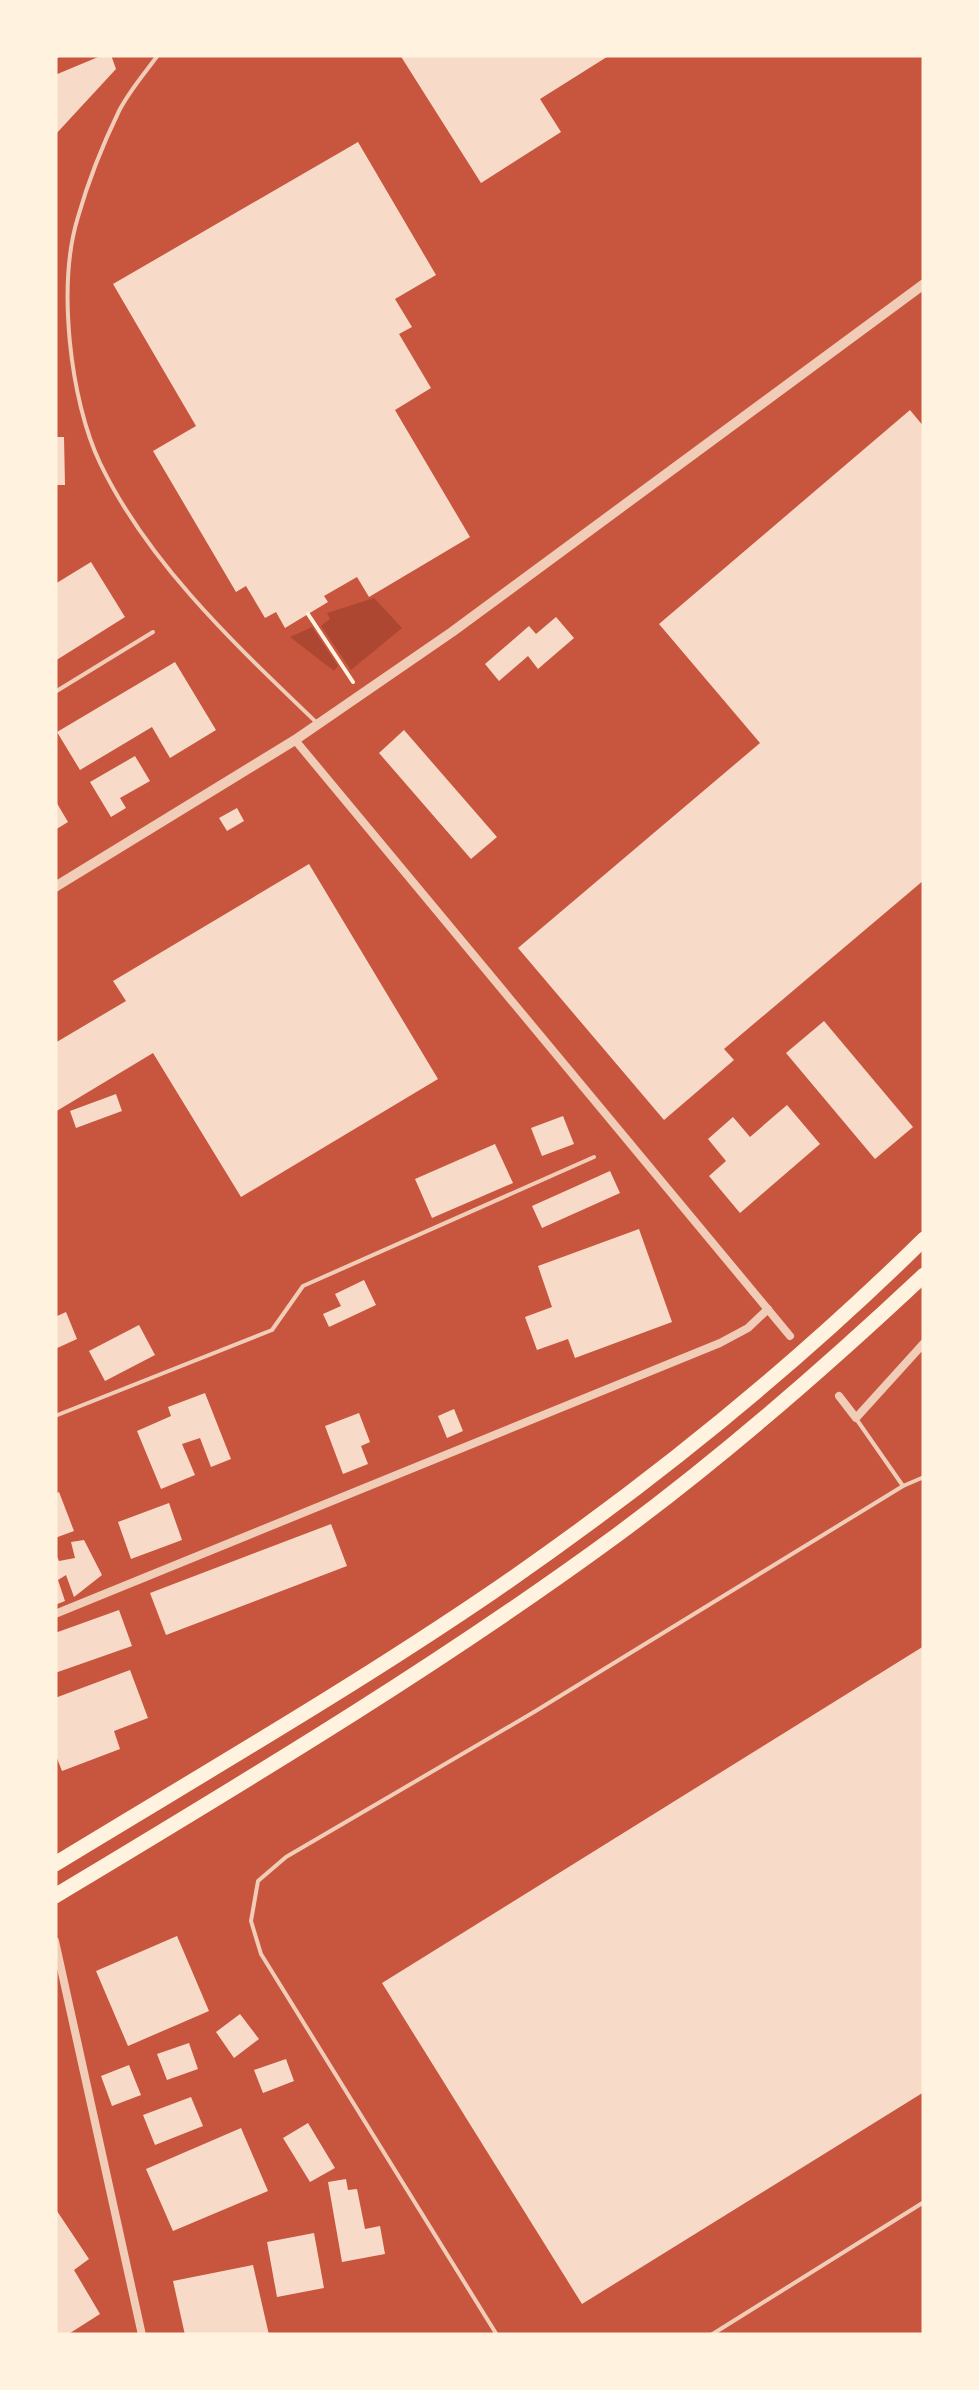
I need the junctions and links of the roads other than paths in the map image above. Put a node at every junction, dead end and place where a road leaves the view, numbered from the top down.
1 (158, 55) edge
2 (924, 284) edge
3 (153, 632) dead end
4 (55, 692) edge
5 (318, 724) junction
6 (295, 740) junction
7 (55, 887) edge
8 (594, 1157) dead end
9 (924, 1240) edge
10 (924, 1276) edge
11 (768, 1309) junction
12 (790, 1336) dead end
13 (924, 1343) edge
14 (839, 1396) dead end
15 (55, 1416) edge
16 (856, 1418) junction
17 (924, 1477) edge
18 (903, 1486) junction
19 (55, 1614) edge
20 (55, 1864) edge
21 (55, 1896) edge
22 (55, 1941) edge
23 (924, 2202) edge
24 (142, 2335) edge
25 (497, 2335) edge
26 (711, 2335) edge

1 - 5 lane
2 - 5 street
3 - 4 lane
5 - 6 street
6 - 7 street
6 - 11 street
8 - 15 lane
9 - 20 highway
10 - 21 highway
11 - 12 street
11 - 19 street
13 - 16 street
14 - 16 street
16 - 18 lane
17 - 18 lane
18 - 25 lane
22 - 24 street
23 - 26 lane

